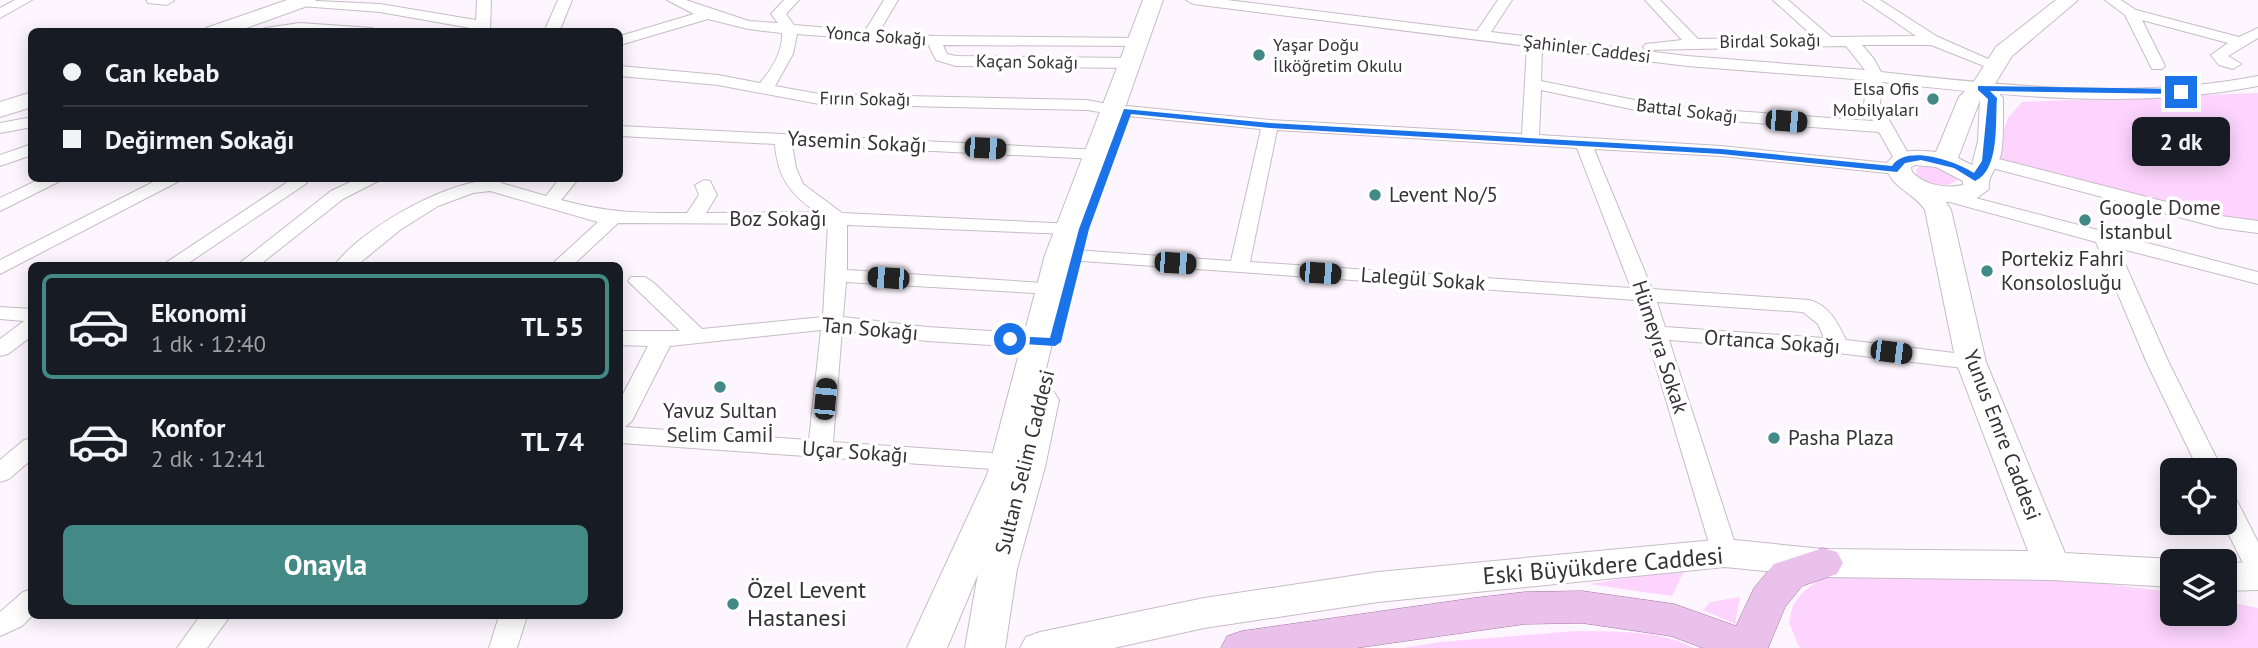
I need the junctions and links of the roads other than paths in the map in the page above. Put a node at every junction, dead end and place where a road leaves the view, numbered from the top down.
1 (25, 0) edge
2 (484, 0) edge
3 (565, 0) edge
4 (674, 0) edge
5 (792, 0) edge
6 (891, 0) edge
7 (1153, 0) edge
8 (1171, 0) edge
9 (1193, 0) edge
10 (1505, 0) edge
11 (1652, 0) edge
12 (1780, 0) edge
13 (2068, 0) edge
14 (2112, 0) edge
15 (304, 1) edge
16 (1878, 1) edge
17 (2131, 13) junction
18 (0, 14) edge
19 (708, 14) junction
20 (225, 28) edge
21 (293, 28) edge
22 (314, 28) edge
23 (479, 28) edge
24 (483, 28) edge
25 (553, 28) edge
26 (790, 30) junction
27 (2258, 32) edge
28 (869, 36) junction
29 (1481, 36) junction
30 (623, 40) edge
31 (934, 40) junction
32 (1826, 40) junction
33 (1849, 40) junction
34 (1933, 40) junction
35 (2241, 42) junction
36 (1535, 43) junction
37 (1694, 44) junction
38 (1607, 51) junction
39 (1135, 53) junction
40 (2233, 64) dead end
41 (1994, 65) junction
42 (2157, 66) dead end
43 (623, 71) edge
44 (1875, 76) junction
45 (2258, 80) edge
46 (1533, 84) junction
47 (1982, 88) junction
48 (764, 89) junction
49 (28, 100) edge
50 (0, 110) edge
51 (1120, 110) junction
52 (28, 123) edge
53 (1270, 125) junction
54 (1884, 127) junction
55 (0, 128) edge
56 (623, 131) edge
57 (783, 138) junction
58 (1530, 142) junction
59 (1584, 145) junction
60 (28, 150) edge
61 (1095, 154) junction
62 (0, 161) edge
63 (1945, 161) junction
64 (1979, 174) junction
65 (1914, 178) junction
66 (49, 182) edge
67 (168, 182) edge
68 (293, 182) edge
69 (297, 182) edge
70 (366, 182) edge
71 (492, 182) edge
72 (567, 182) edge
73 (704, 185) dead end
74 (337, 195) junction
75 (550, 202) junction
76 (0, 205) edge
77 (2007, 212) junction
78 (613, 218) junction
79 (693, 219) junction
80 (838, 219) junction
81 (2258, 227) edge
82 (2105, 240) junction
83 (1072, 242) junction
84 (177, 262) edge
85 (251, 262) edge
86 (349, 262) edge
87 (564, 262) edge
88 (1239, 267) junction
89 (0, 268) edge
90 (837, 275) junction
91 (2258, 278) edge
92 (638, 281) dead end
93 (1051, 288) junction
94 (1644, 294) junction
95 (0, 313) edge
96 (28, 315) edge
97 (832, 323) junction
98 (28, 328) edge
99 (1657, 333) junction
100 (696, 335) junction
101 (623, 338) edge
102 (662, 340) junction
103 (1046, 342) junction
104 (1839, 346) junction
105 (0, 349) edge
106 (1971, 362) junction
107 (623, 415) edge
108 (623, 435) edge
109 (28, 449) edge
110 (820, 450) junction
111 (2205, 458) edge
112 (1007, 462) junction
113 (0, 473) edge
114 (2235, 535) edge
115 (1725, 552) junction
116 (1823, 563) junction
117 (2052, 566) junction
118 (2160, 572) edge
119 (2248, 578) edge
120 (28, 603) edge
121 (214, 619) edge
122 (512, 619) edge
123 (0, 625) edge
124 (1758, 638) edge
125 (191, 648) edge
126 (503, 648) edge
127 (927, 648) edge
128 (985, 648) edge
129 (1040, 648) edge
130 (1242, 648) edge
131 (1735, 648) edge

1 - 18 street
2 - 24 street
3 - 25 street
4 - 19 street, Yonca Sokağı
5 - 26 street
6 - 28 street
7 - 39 street, Sultan Selim Caddesi
8 - 51 street, Sultan Selim Caddesi
9 - 29 street, Şahinler Caddesi
10 - 29 street
11 - 37 street
12 - 32 street
13 - 41 street
14 - 17 street
15 - 20 street
15 - 23 street
16 - 34 street
17 - 35 street
17 - 42 street
19 - 26 street, Yonca Sokağı
19 - 30 street
21 - 22 street
26 - 28 street, Yonca Sokağı
26 - 48 street
27 - 35 street
28 - 31 street, Yonca Sokağı
29 - 36 street, Şahinler Caddesi
31 - 39 street, Yonca Sokağı
31 - 39 street, Kaçan Sokağı
32 - 33 street, Birdal Sokağı
32 - 37 street, Birdal Sokağı
33 - 34 street, Birdal Sokağı
33 - 44 street
34 - 41 street
35 - 40 street
36 - 38 street, Şahinler Caddesi
36 - 46 street
37 - 38 street, Birdal Sokağı
38 - 44 street, Şahinler Caddesi
39 - 51 street, Sultan Selim Caddesi
41 - 47 street
43 - 48 street, Fırın Sokağı
44 - 47 street, Şahinler Caddesi
44 - 54 street
45 - 47 street, Şahinler Caddesi
46 - 54 street, Battal Sokağı
46 - 58 street
47 - 63 street
47 - 64 street
48 - 51 street, Fırın Sokağı
49 - 50 street
51 - 53 street, Fırın Sokağı
51 - 61 street, Sultan Selim Caddesi
51 - 83 street, Sultan Selim Caddesi
52 - 55 street
53 - 58 street, Fırın Sokağı
53 - 88 street
54 - 65 street
56 - 57 street, Yasemin Sokağı
57 - 61 street, Yasemin Sokağı
57 - 80 street
58 - 59 street, Fırın Sokağı
59 - 65 street, Fırın Sokağı
59 - 94 street, Hümeyra Sokak
60 - 62 street
61 - 83 street, Sultan Selim Caddesi
63 - 64 street
63 - 65 street
64 - 65 street
64 - 77 street
64 - 81 street
65 - 77 street, Fırın Sokağı
65 - 106 street, Yunus Emre Caddesi
66 - 76 street
67 - 89 street
68 - 84 street
69 - 74 street
70 - 74 street
71 - 75 street, Boz Sokağı
71 - 86 street
72 - 75 street
73 - 79 street
74 - 85 street
75 - 78 street, Boz Sokağı
77 - 82 street, Fırın Sokağı
78 - 79 street, Boz Sokağı
78 - 87 street
79 - 80 street, Boz Sokağı
80 - 83 street, Boz Sokağı
80 - 90 street
82 - 91 street, Fırın Sokağı
82 - 111 street
83 - 88 street, Lalegül Sokak
83 - 93 street, Sultan Selim Caddesi
83 - 103 street, Sultan Selim Caddesi
88 - 94 street, Lalegül Sokak
90 - 93 street
90 - 97 street
92 - 100 street
93 - 103 street, Sultan Selim Caddesi
94 - 99 street, Hümeyra Sokak
94 - 104 street, Lalegül Sokak
95 - 96 street
97 - 100 street, Tan Sokağı
97 - 103 street, Tan Sokağı
97 - 110 street
98 - 105 street
99 - 104 street, Ortanca Sokağı
99 - 115 street, Hümeyra Sokak
100 - 102 street, Tan Sokağı
101 - 102 street, Tan Sokağı
102 - 107 street
103 - 112 street, Sultan Selim Caddesi
103 - 128 street, Sultan Selim Caddesi
104 - 106 street, Ortanca Sokağı
106 - 117 street, Yunus Emre Caddesi
108 - 110 street, Uçar Sokağı
109 - 113 street
110 - 112 street, Uçar Sokağı
112 - 127 street, Sultan Selim Caddesi
114 - 119 street
115 - 116 street, Eski Büyükdere Caddesi
115 - 129 street, Eski Büyükdere Caddesi
116 - 117 street, Eski Büyükdere Caddesi
116 - 124 main road
117 - 118 street, Eski Büyükdere Caddesi
120 - 123 street
121 - 125 street
122 - 126 street
130 - 131 main road

